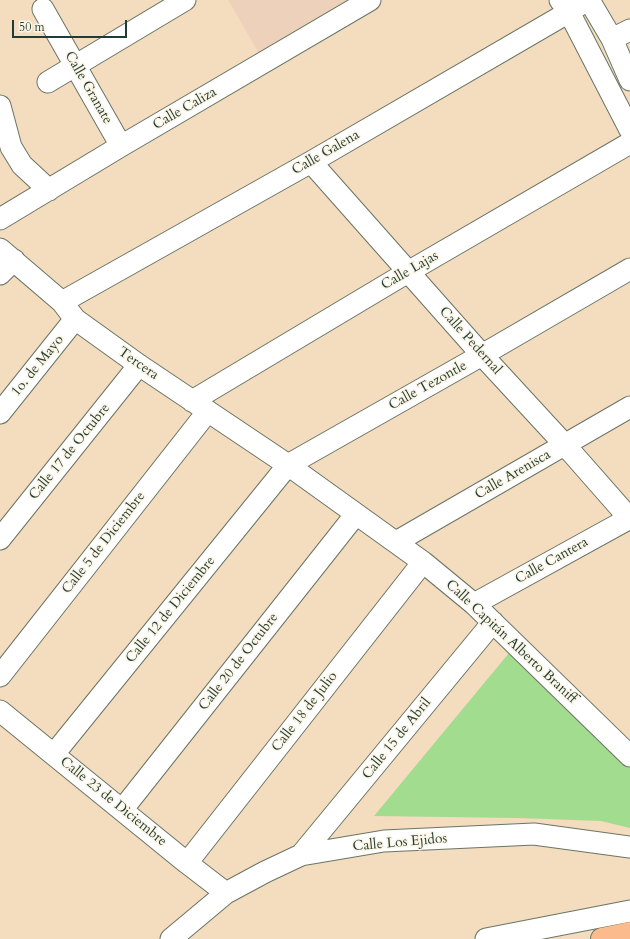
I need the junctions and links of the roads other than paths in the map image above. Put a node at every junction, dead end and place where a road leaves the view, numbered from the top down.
1 (185, 0) edge
2 (370, 0) edge
3 (588, 0) edge
4 (564, 6) edge
5 (43, 9) dead end
6 (630, 30) edge
7 (612, 39) junction
8 (76, 66) junction
9 (630, 80) edge
10 (48, 82) dead end
11 (0, 106) edge
12 (630, 130) edge
13 (630, 143) edge
14 (121, 146) junction
15 (311, 162) junction
16 (49, 190) junction
17 (0, 219) edge
18 (5, 261) edge
19 (630, 269) edge
20 (408, 272) junction
21 (62, 302) junction
22 (75, 319) junction
23 (482, 355) junction
24 (139, 365) junction
25 (200, 406) junction
26 (630, 407) edge
27 (0, 413) edge
28 (565, 445) junction
29 (288, 465) junction
30 (356, 514) junction
31 (630, 518) edge
32 (0, 539) edge
33 (396, 542) junction
34 (423, 562) junction
35 (474, 604) junction
36 (493, 622) junction
37 (0, 676) edge
38 (0, 711) edge
39 (54, 754) junction
40 (630, 756) edge
41 (122, 810) junction
42 (630, 847) edge
43 (301, 855) junction
44 (187, 863) junction
45 (226, 893) junction
46 (630, 911) edge
47 (630, 933) edge
48 (171, 939) edge
49 (486, 939) edge
50 (602, 939) edge

1 - 8 street
2 - 14 street, Calle Caliza
3 - 4 street, Calle Galena
3 - 7 street
4 - 12 street
4 - 15 street, Calle Galena
5 - 8 street, Calle Granate
6 - 7 street
7 - 9 street
8 - 10 street
8 - 14 street, Calle Granate
11 - 16 street
13 - 20 street, Calle Lajas
14 - 16 street, Calle Caliza
15 - 20 street, Calle Pedernal
15 - 21 street, Calle Galena
16 - 17 street, Calle Caliza
18 - 21 street, Tercera
19 - 23 street, Calle Tezontle
20 - 23 street, Calle Pedernal
20 - 25 street, Calle Lajas
21 - 22 street, Tercera
22 - 24 street, Tercera
22 - 27 street, 1o. de Mayo
23 - 28 street, Calle Pedernal
23 - 29 street, Calle Tezontle
24 - 25 street, Tercera
24 - 32 street, Calle 17 de Octubre
25 - 29 street, Tercera
25 - 37 street, Calle 5 de Diciembre
26 - 28 street, Calle Arenisca
28 - 31 street, Calle Pedernal
28 - 33 street, Calle Arenisca
29 - 30 street, Calle Capitán Alberto Braniff
29 - 39 street, Calle 12 de Diciembre
30 - 33 street, Calle Capitán Alberto Braniff
30 - 41 street, Calle 20 de Octubre
31 - 35 street, Calle Cantera
33 - 34 street, Calle Capitán Alberto Braniff
34 - 35 street, Calle Capitán Alberto Braniff
34 - 44 street, Calle 18 de Julio
35 - 36 street, Calle Capitán Alberto Braniff
36 - 40 street, Calle Capitán Alberto Braniff
36 - 43 street, Calle 15 de Abril
38 - 39 street, Calle 23 de Diciembre
39 - 41 street, Calle 23 de Diciembre
41 - 44 street, Calle 23 de Diciembre
42 - 43 street, Calle Los Ejidos
43 - 45 street, Calle Los Ejidos
44 - 45 street, Calle 23 de Diciembre
45 - 48 street, Calle Los Ejidos
46 - 49 street
47 - 50 main road

